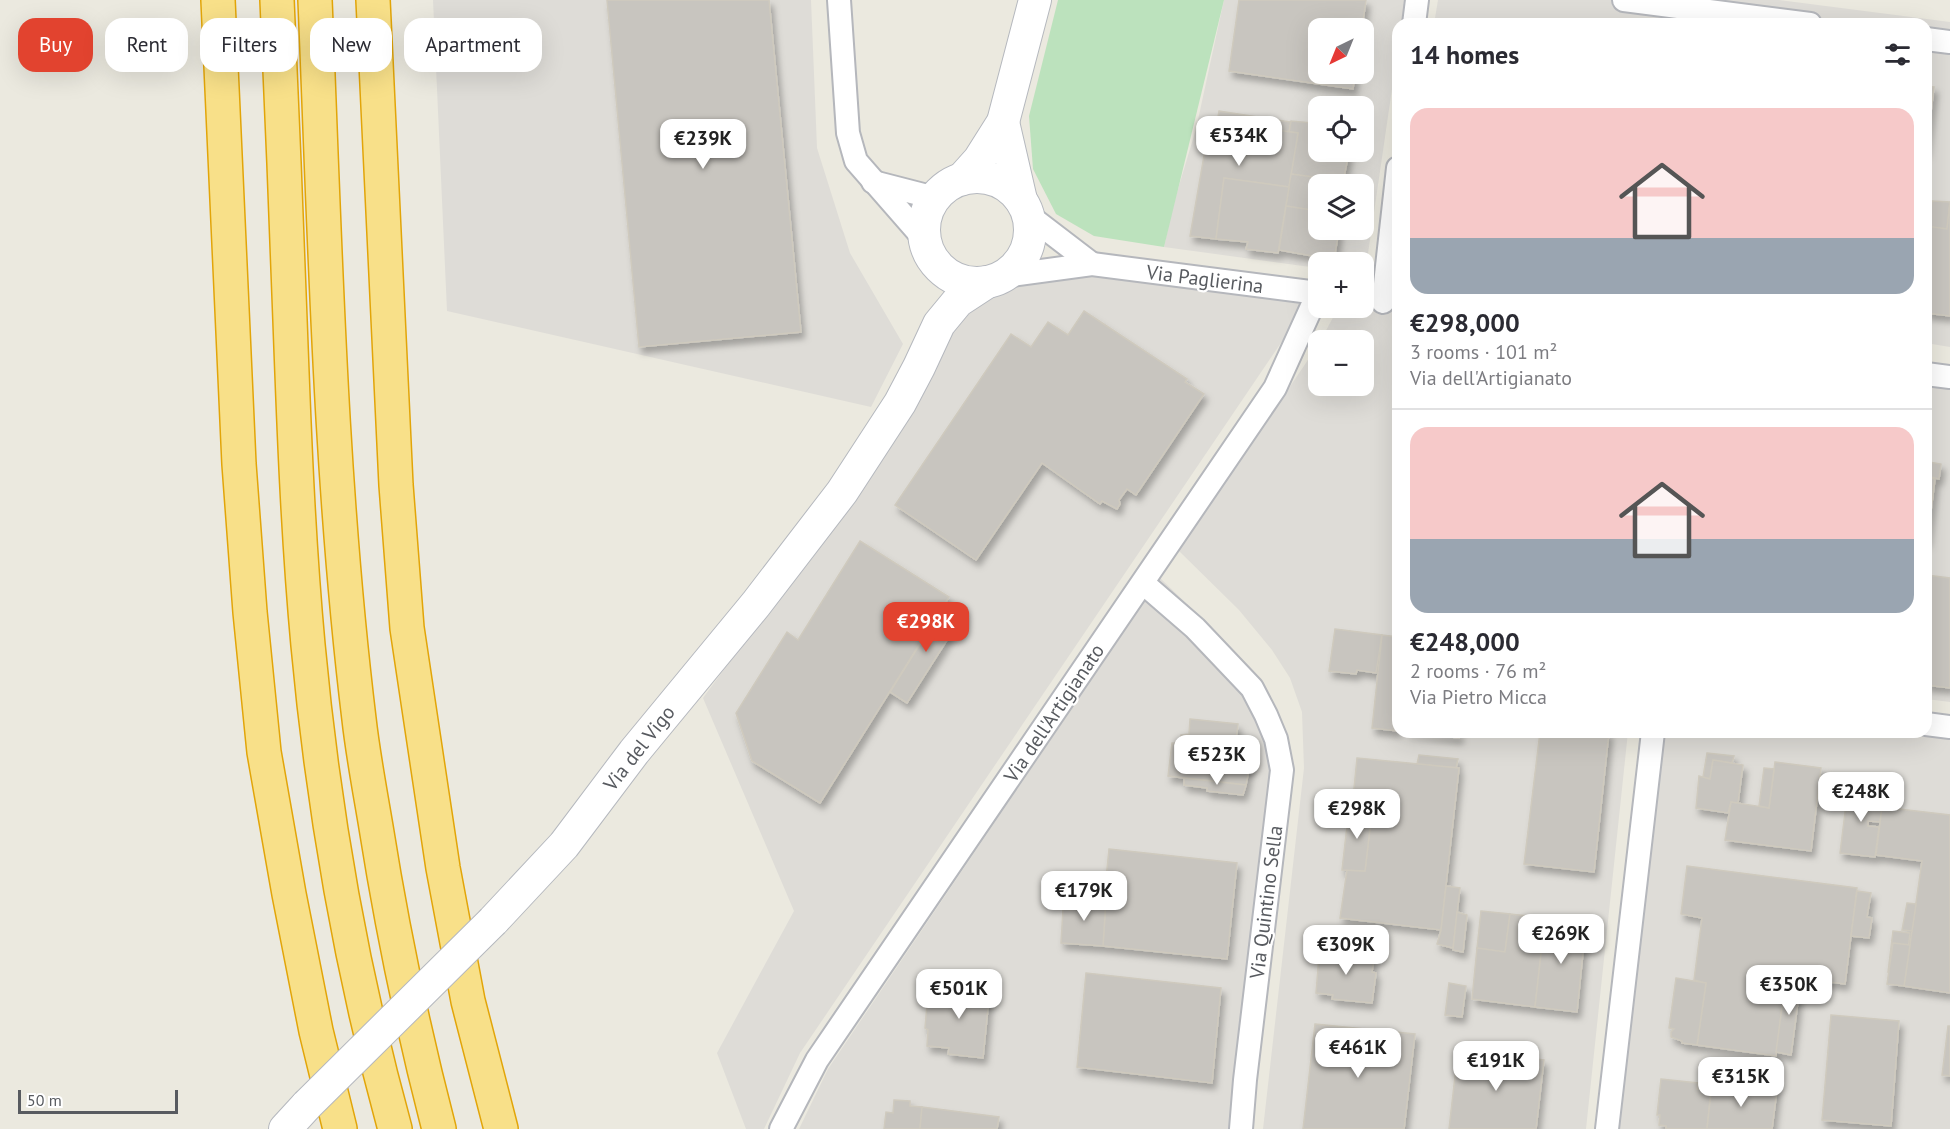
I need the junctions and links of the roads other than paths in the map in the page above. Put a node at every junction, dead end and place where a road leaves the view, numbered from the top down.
1 (218, 0) edge
2 (277, 0) edge
3 (315, 0) edge
4 (373, 0) edge
5 (839, 0) edge
6 (1035, 0) edge
7 (1417, 0) edge
8 (1624, 0) edge
9 (1415, 18) edge
10 (1764, 18) edge
11 (1932, 40) edge
12 (1950, 42) edge
13 (1003, 122) junction
14 (962, 179) junction
15 (873, 182) junction
16 (934, 198) junction
17 (1025, 208) junction
18 (1392, 218) edge
19 (926, 244) junction
20 (1092, 264) junction
21 (995, 279) junction
22 (1308, 292) edge
23 (1382, 302) edge
24 (1308, 315) edge
25 (939, 324) junction
26 (1932, 375) edge
27 (1950, 377) edge
28 (1143, 582) junction
29 (1932, 725) edge
30 (1950, 727) edge
31 (1652, 738) edge
32 (285, 1129) edge
33 (340, 1129) edge
34 (395, 1129) edge
35 (439, 1129) edge
36 (501, 1129) edge
37 (781, 1129) edge
38 (1241, 1129) edge
39 (1607, 1129) edge

1 - 33 highway
2 - 34 highway
3 - 35 highway
4 - 36 highway
5 - 15 street
6 - 13 street
7 - 9 street
8 - 10 street
11 - 12 street
13 - 14 street
13 - 17 street
14 - 16 street
14 - 17 street
15 - 16 street
15 - 19 street
16 - 19 street
17 - 20 street
17 - 21 street
18 - 23 street
19 - 21 street
19 - 25 street, Via del Vigo
20 - 21 street, Via Paglierina
20 - 22 street, Via Paglierina
21 - 25 street, Via del Vigo
24 - 28 street, Via dell'Artigianato
25 - 32 street, Via del Vigo, bridge
26 - 27 street
28 - 37 street, Via dell'Artigianato
28 - 38 street, Via Quintino Sella
29 - 30 street
31 - 39 street

